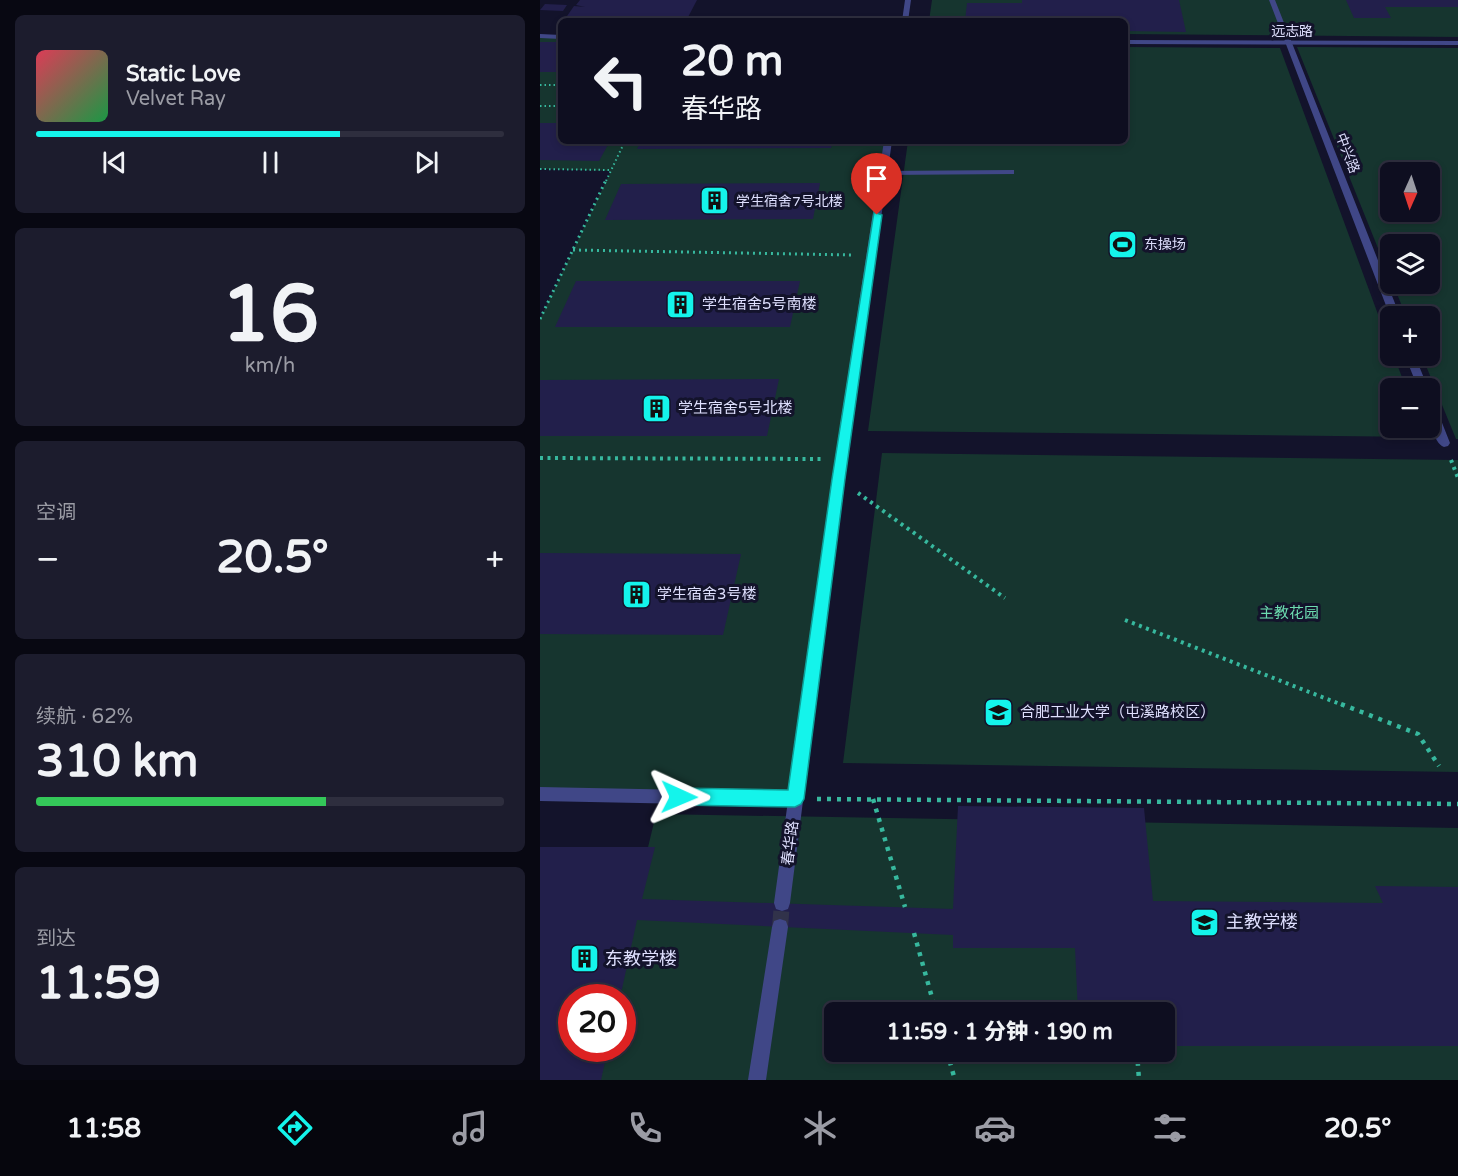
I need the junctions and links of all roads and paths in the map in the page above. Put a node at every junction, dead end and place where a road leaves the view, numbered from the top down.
1 (908, 0) edge
2 (1272, 0) edge
3 (905, 18) edge
4 (540, 36) edge
5 (558, 37) edge
6 (1128, 42) edge
7 (1289, 43) junction
8 (1458, 43) edge
9 (540, 85) edge
10 (558, 85) edge
11 (540, 106) edge
12 (558, 106) edge
13 (624, 144) edge
14 (888, 144) edge
15 (540, 169) edge
16 (611, 170) junction
17 (1011, 172) dead end
18 (883, 173) junction
19 (573, 250) junction
20 (871, 256) junction
21 (1391, 306) edge
22 (540, 319) edge
23 (1440, 432) edge
24 (1444, 443) dead end
25 (540, 458) edge
26 (841, 459) junction
27 (838, 479) junction
28 (1005, 598) dead end
29 (1125, 620) dead end
30 (1439, 766) dead end
31 (540, 794) edge
32 (795, 799) junction
33 (873, 799) junction
34 (1458, 804) edge
35 (782, 903) tunnel mouth
36 (905, 907) dead end
37 (780, 927) tunnel mouth
38 (914, 933) dead end
39 (933, 1002) edge
40 (950, 1062) edge
41 (1138, 1062) edge
42 (757, 1080) edge
43 (955, 1080) edge
44 (1139, 1080) edge

1 - 3 street
2 - 7 street, 中兴路
4 - 5 street
6 - 7 street, 远志路
7 - 8 street, 远志路
7 - 21 street, 中兴路
9 - 10 path
11 - 12 path
13 - 16 path
14 - 18 street, 春华路
15 - 16 path
16 - 19 path
17 - 18 street
18 - 20 street, 春华路
19 - 20 path
19 - 22 path
20 - 26 street, 春华路
23 - 24 street
25 - 26 path
26 - 27 street, 春华路
27 - 28 path
27 - 32 street, 春华路
29 - 30 path
31 - 32 street
32 - 33 path
32 - 35 street, 春华路
33 - 34 path
33 - 36 path
37 - 42 street
38 - 39 path
40 - 43 path
41 - 44 path

